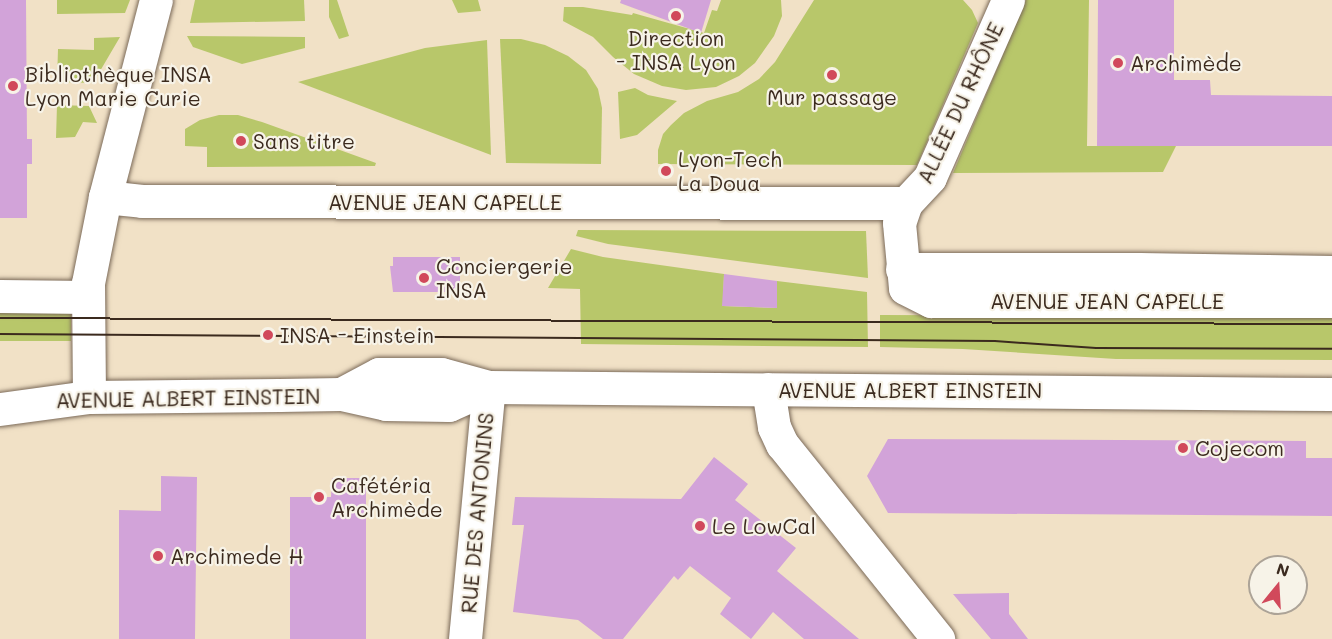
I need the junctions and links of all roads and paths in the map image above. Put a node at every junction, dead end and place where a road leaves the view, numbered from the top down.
1 (156, 0) edge
2 (1008, 0) edge
3 (105, 197) junction
4 (906, 203) junction
5 (902, 269) junction
6 (1332, 272) edge
7 (0, 296) edge
8 (88, 297) junction
9 (1332, 301) edge
10 (489, 387) junction
11 (768, 388) junction
12 (1332, 394) edge
13 (88, 397) junction
14 (0, 409) edge
15 (465, 639) edge
16 (938, 639) edge

1 - 3 street
2 - 4 street, ALLÉE DU RHÔNE
3 - 4 street, AVENUE JEAN CAPELLE
3 - 8 street
4 - 5 street, AVENUE JEAN CAPELLE
5 - 6 street, AVENUE JEAN CAPELLE
5 - 9 street, AVENUE JEAN CAPELLE
7 - 8 street
8 - 13 street
10 - 11 street, AVENUE ALBERT EINSTEIN
10 - 13 street, AVENUE ALBERT EINSTEIN
10 - 15 street, RUE DES ANTONINS
11 - 12 street, AVENUE ALBERT EINSTEIN
11 - 16 street
13 - 14 street, AVENUE ALBERT EINSTEIN

